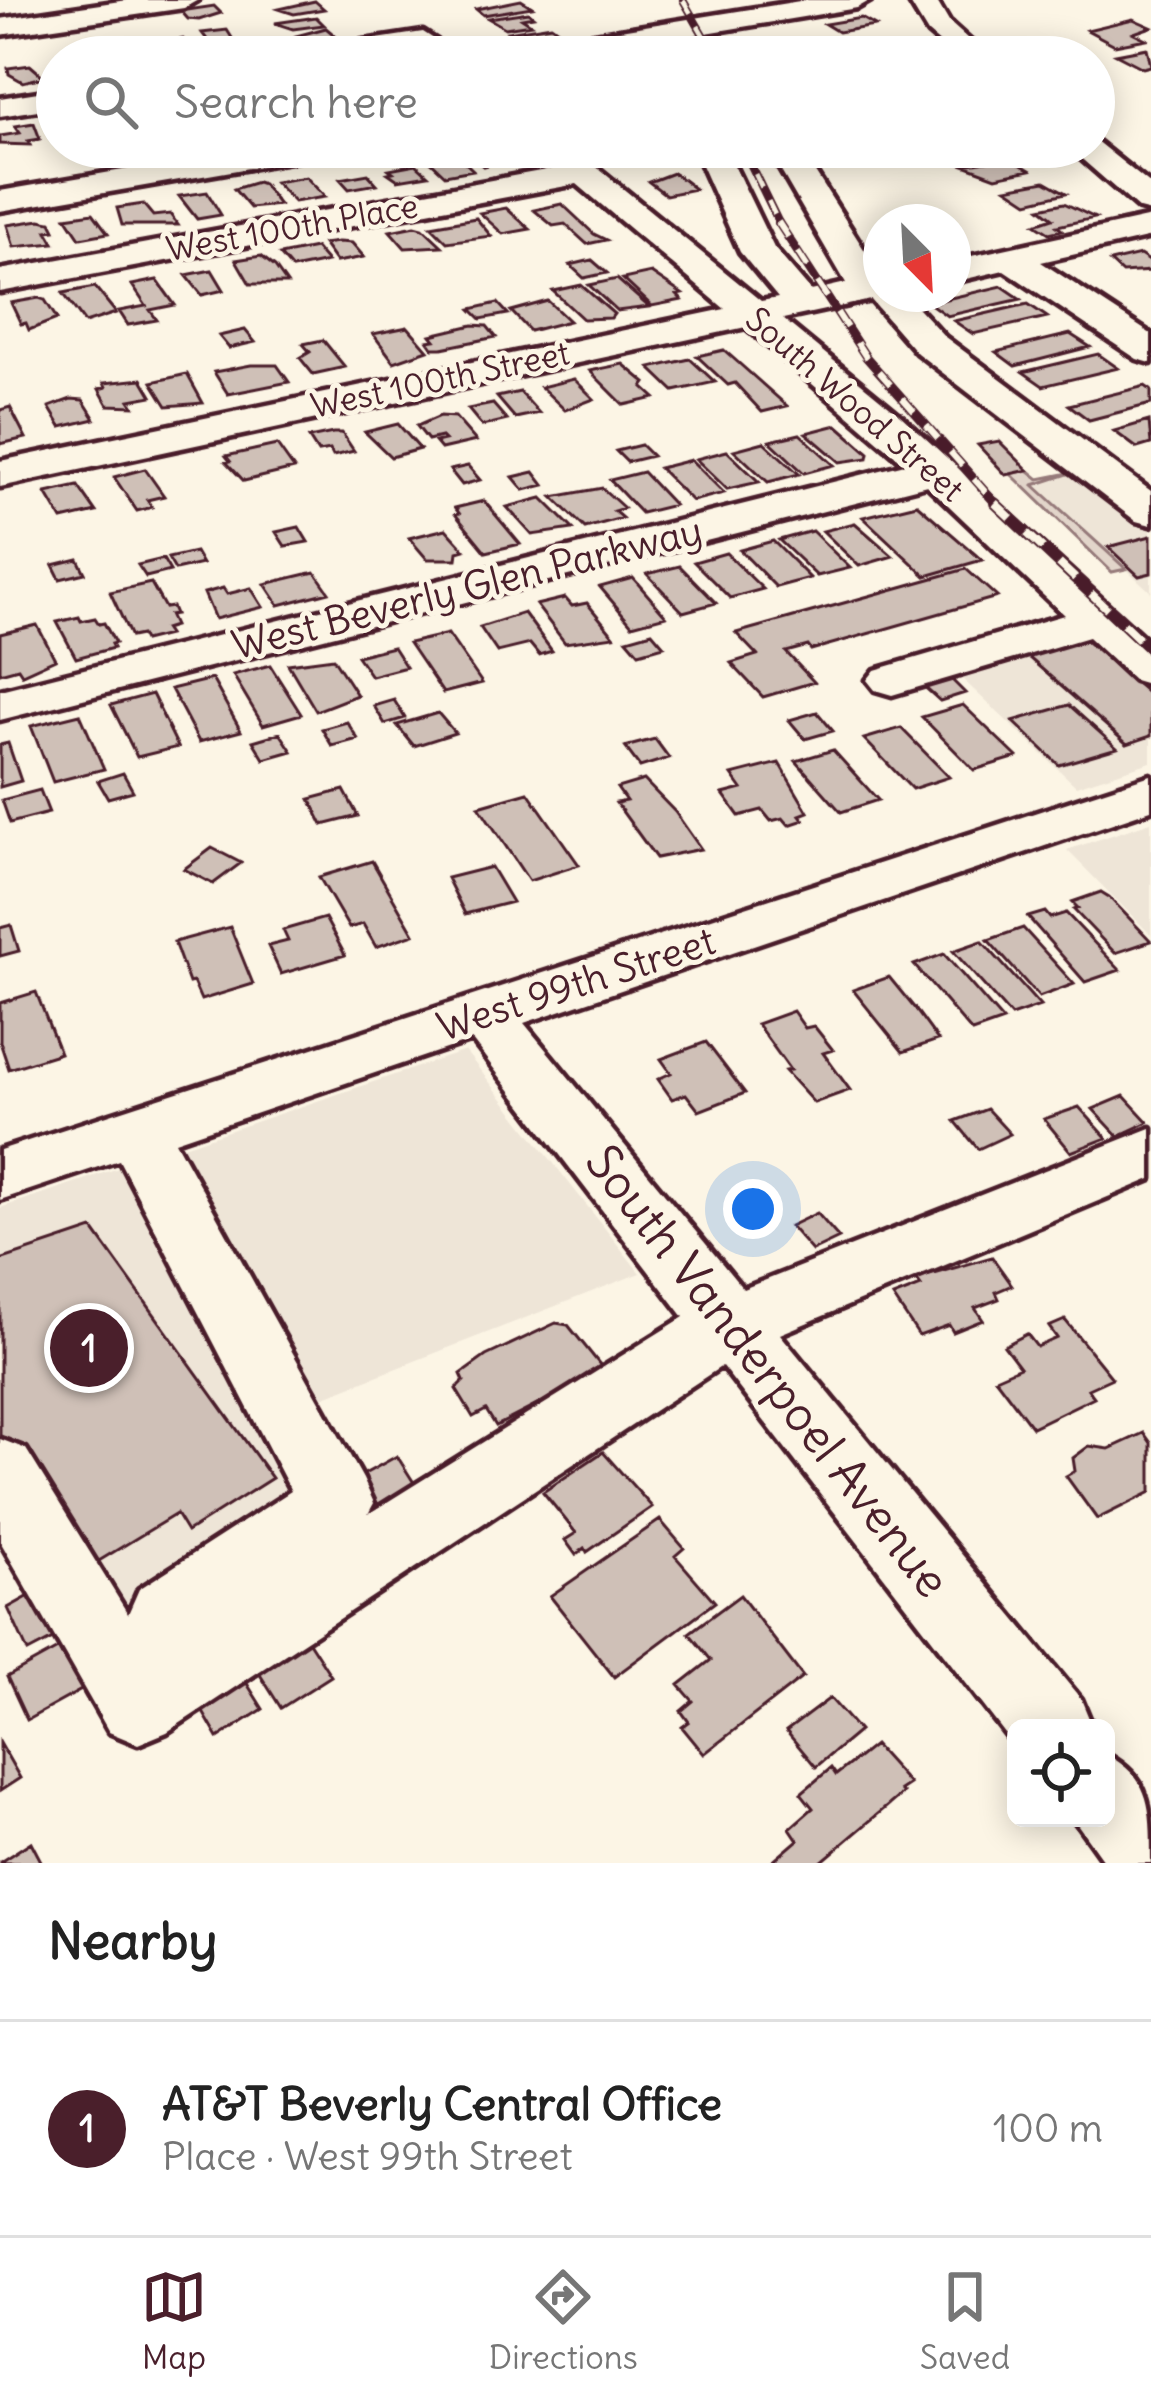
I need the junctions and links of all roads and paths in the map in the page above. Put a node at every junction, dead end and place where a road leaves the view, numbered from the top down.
1 (649, 0) edge
2 (857, 0) edge
3 (922, 0) edge
4 (174, 1) edge
5 (391, 14) dead end
6 (737, 17) edge
7 (0, 27) edge
8 (417, 36) edge
9 (667, 36) edge
10 (691, 36) edge
11 (948, 36) edge
12 (36, 101) edge
13 (0, 106) edge
14 (191, 168) edge
15 (578, 168) edge
16 (719, 168) edge
17 (794, 168) edge
18 (1110, 168) edge
19 (584, 173) junction
20 (0, 201) edge
21 (1151, 202) edge
22 (1151, 227) edge
23 (1010, 258) junction
24 (971, 267) edge
25 (863, 270) edge
26 (0, 281) edge
27 (863, 292) edge
28 (801, 302) junction
29 (751, 312) junction
30 (899, 312) edge
31 (1151, 352) edge
32 (934, 470) junction
33 (0, 474) edge
34 (1151, 512) edge
35 (1094, 621) junction
36 (1151, 670) edge
37 (892, 680) dead end
38 (0, 705) edge
39 (1151, 792) edge
40 (484, 1014) junction
41 (138, 1129) junction
42 (1151, 1152) edge
43 (0, 1175) edge
44 (730, 1324) junction
45 (0, 1472) edge
46 (167, 1616) dead end
47 (1045, 1719) edge
48 (1115, 1807) edge
49 (1151, 1853) edge

1 - 9 street
2 - 6 street
3 - 11 street
4 - 7 street
5 - 8 street
6 - 10 street
12 - 13 street
14 - 20 street
15 - 19 street, South Wood Street
16 - 28 street
17 - 25 street
18 - 21 street
19 - 26 street, West 100th Place
19 - 29 street, South Wood Street
22 - 23 street
23 - 24 street
23 - 31 street
27 - 28 street, West 100th Street
28 - 29 street, West 100th Street
29 - 32 street, South Wood Street
29 - 33 street, West 100th Street
30 - 34 street
32 - 35 street, South Wood Street
32 - 38 street, West Beverly Glen Parkway
35 - 36 street, South Wood Street
35 - 37 street
39 - 40 street, West 99th Street
40 - 41 street, West 99th Street
40 - 44 street, South Vanderpoel Avenue
41 - 43 street, West 99th Street
41 - 46 street
42 - 44 street
44 - 45 street
44 - 47 street, South Vanderpoel Avenue
48 - 49 street

